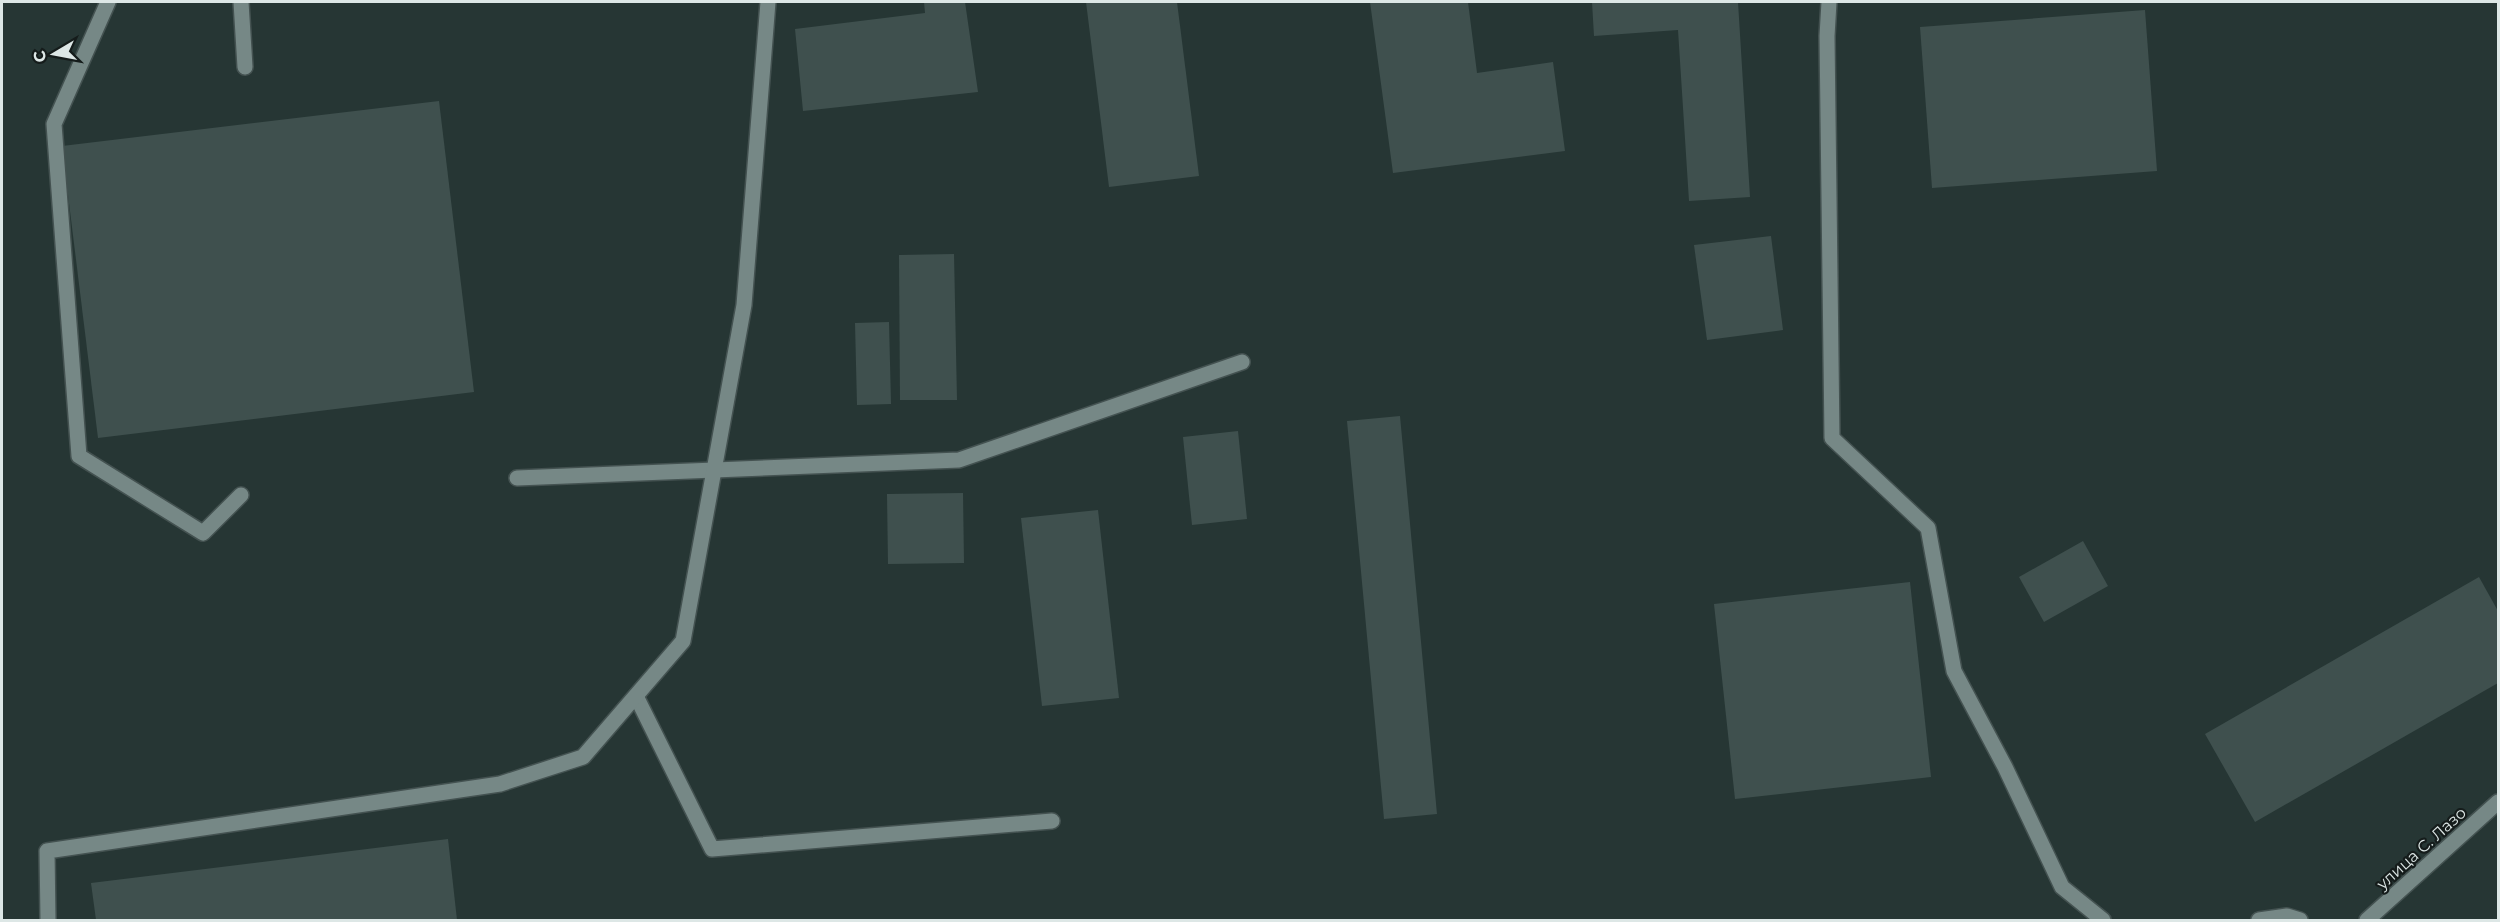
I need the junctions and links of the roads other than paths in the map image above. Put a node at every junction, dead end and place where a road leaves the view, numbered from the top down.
1 (108, 2) edge
2 (241, 2) edge
3 (768, 2) edge
4 (1829, 2) edge
5 (245, 67) dead end
6 (1242, 362) dead end
7 (715, 470) junction
8 (517, 478) dead end
9 (241, 495) dead end
10 (636, 696) junction
11 (2499, 802) edge
12 (1052, 821) dead end
13 (48, 921) edge
14 (2103, 921) edge
15 (2259, 921) edge
16 (2300, 921) edge
17 (2367, 921) edge

1 - 9 street
2 - 5 street
3 - 7 street
4 - 14 street
6 - 7 street
7 - 8 street
7 - 10 street
10 - 12 street
10 - 13 street
11 - 17 street, улица С. Лазо
15 - 16 street

